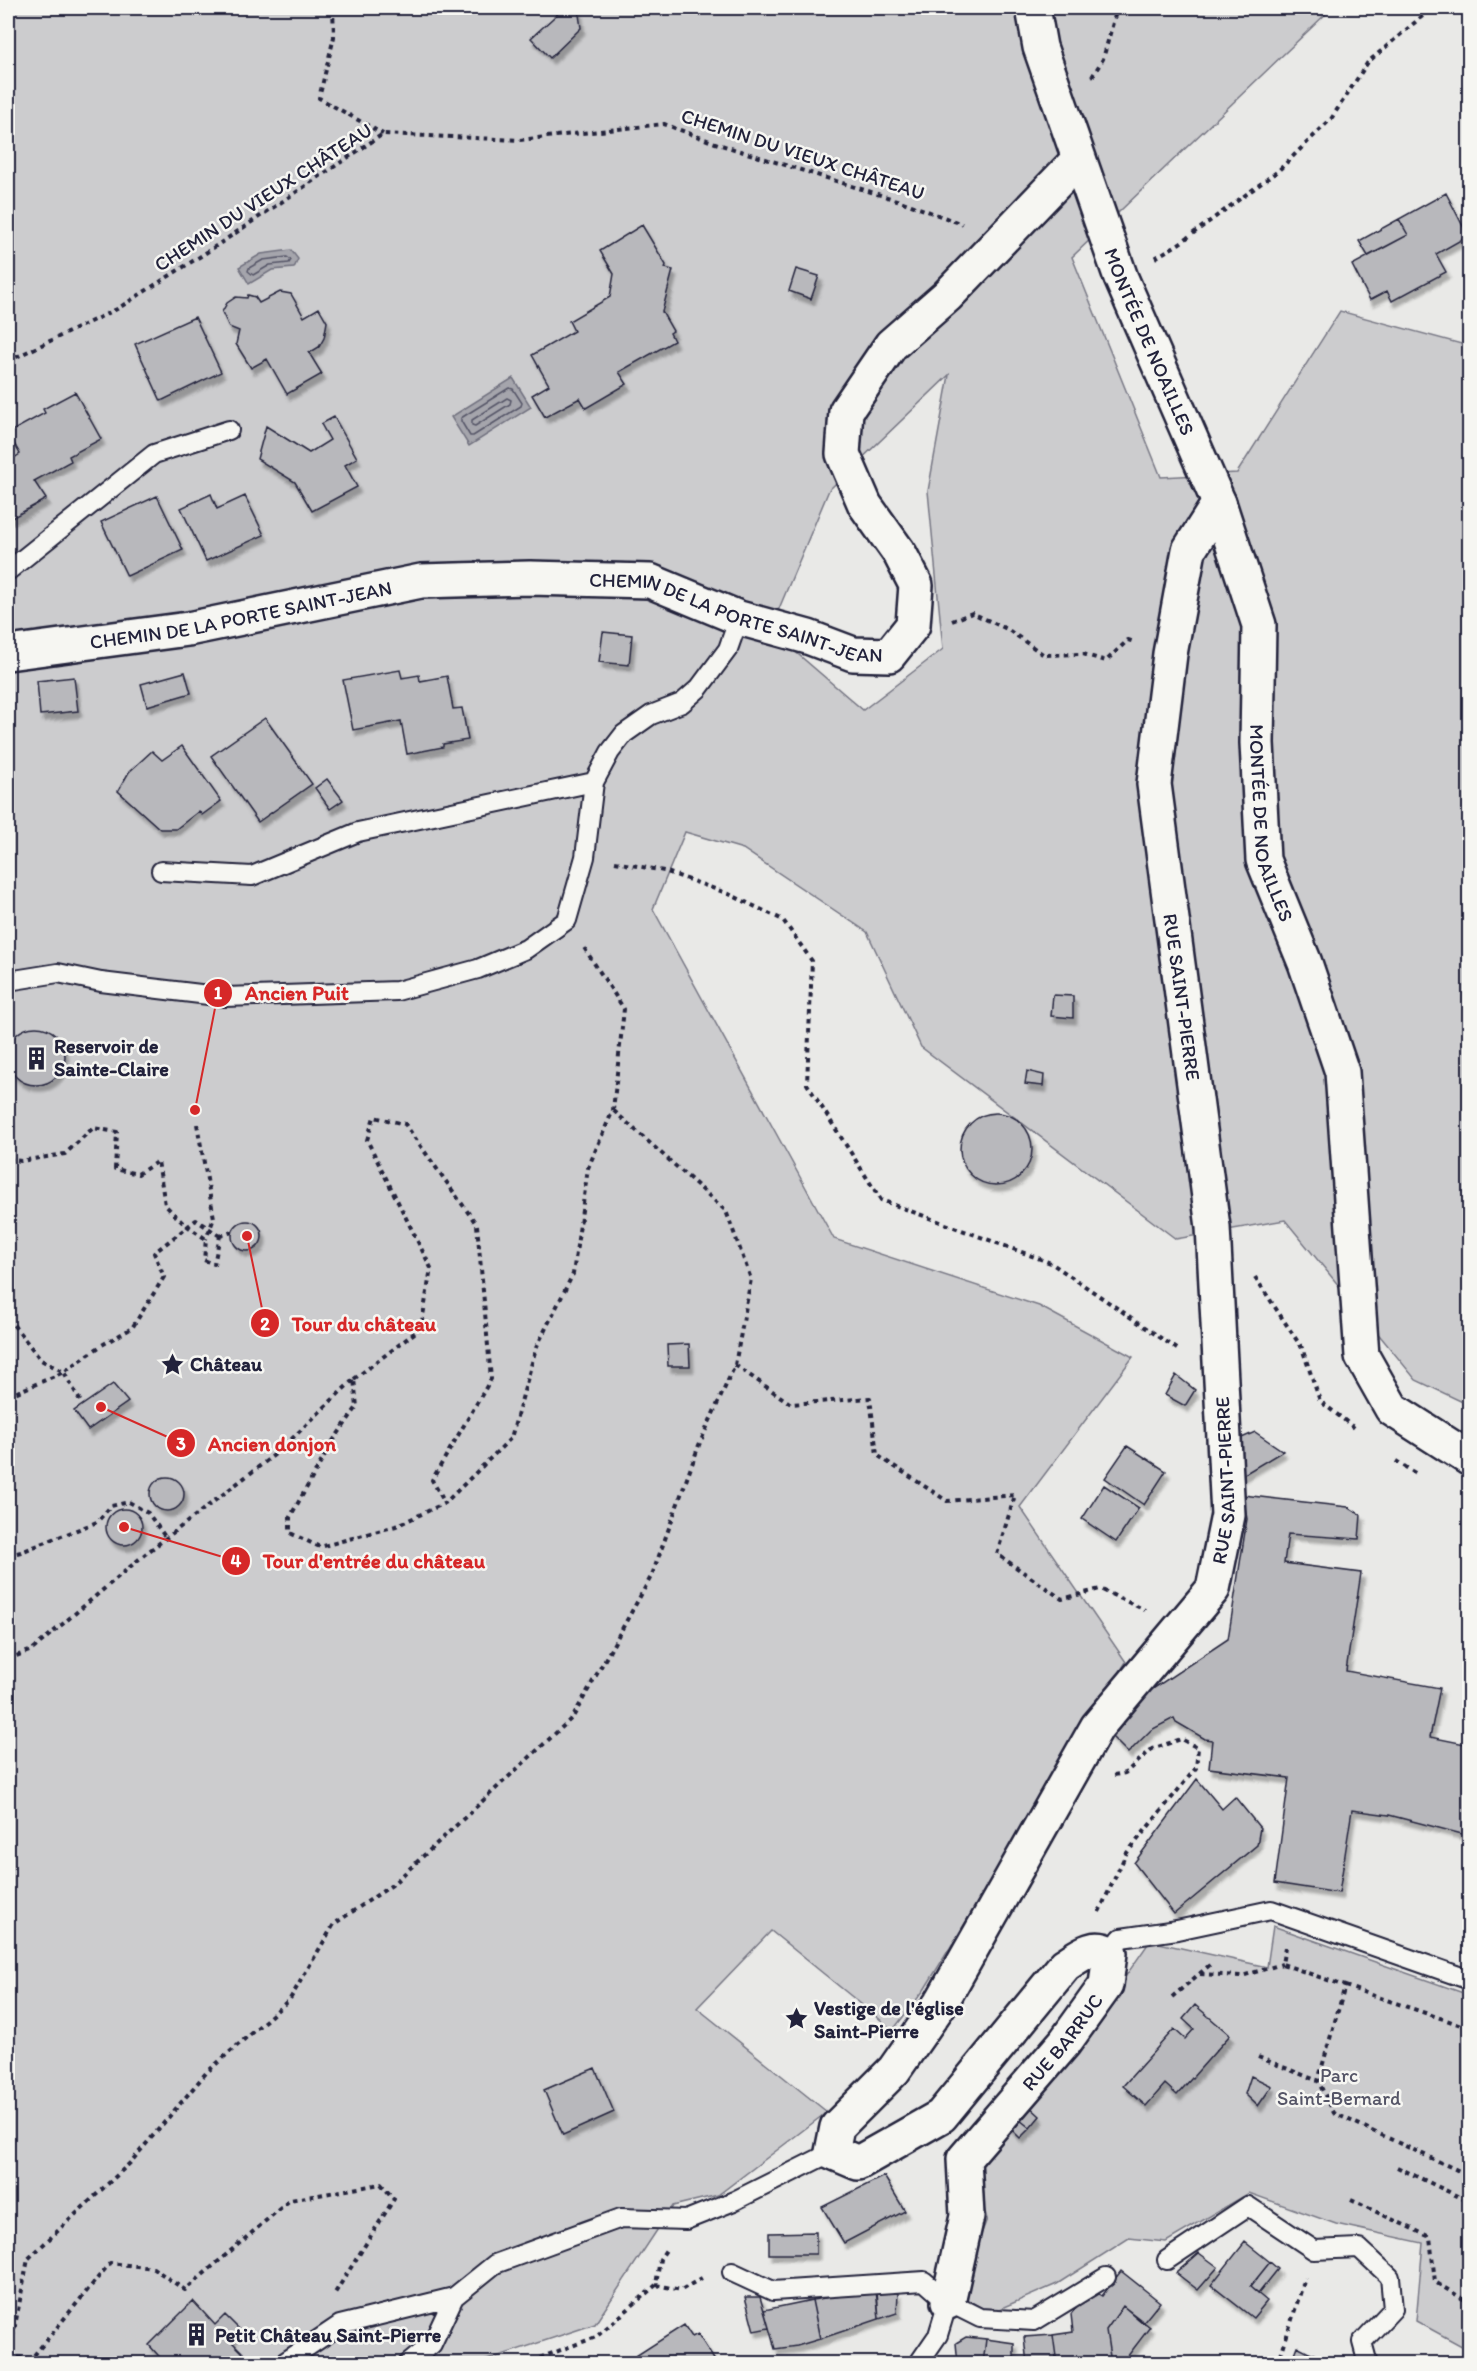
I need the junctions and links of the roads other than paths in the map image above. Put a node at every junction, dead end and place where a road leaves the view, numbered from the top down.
1 (1033, 8) edge
2 (1078, 160) junction
3 (229, 430) dead end
4 (1219, 502) junction
5 (8, 571) edge
6 (740, 618) junction
7 (8, 653) edge
8 (594, 782) junction
9 (161, 871) dead end
10 (8, 981) edge
11 (1470, 1460) edge
12 (1099, 1952) junction
13 (1470, 1980) edge
14 (832, 2152) junction
15 (1167, 2260) dead end
16 (732, 2272) road end
17 (1106, 2277) dead end
18 (454, 2297) junction
19 (948, 2302) junction
20 (282, 2364) edge
21 (408, 2364) edge
22 (918, 2364) edge
23 (1368, 2364) edge

1 - 2 street, MONTÉE DE NOAILLES
2 - 4 street, MONTÉE DE NOAILLES
2 - 6 street, CHEMIN DE LA PORTE SAINT-JEAN
3 - 5 lane
4 - 11 street, MONTÉE DE NOAILLES
4 - 14 street, RUE SAINT-PIERRE
6 - 7 street, CHEMIN DE LA PORTE SAINT-JEAN
6 - 8 lane
8 - 9 lane
8 - 10 lane
12 - 13 lane
12 - 14 street
12 - 19 street, RUE BARRUC
14 - 18 lane
15 - 23 lane
16 - 19 lane
17 - 19 lane
18 - 20 lane
18 - 21 lane
19 - 22 lane

